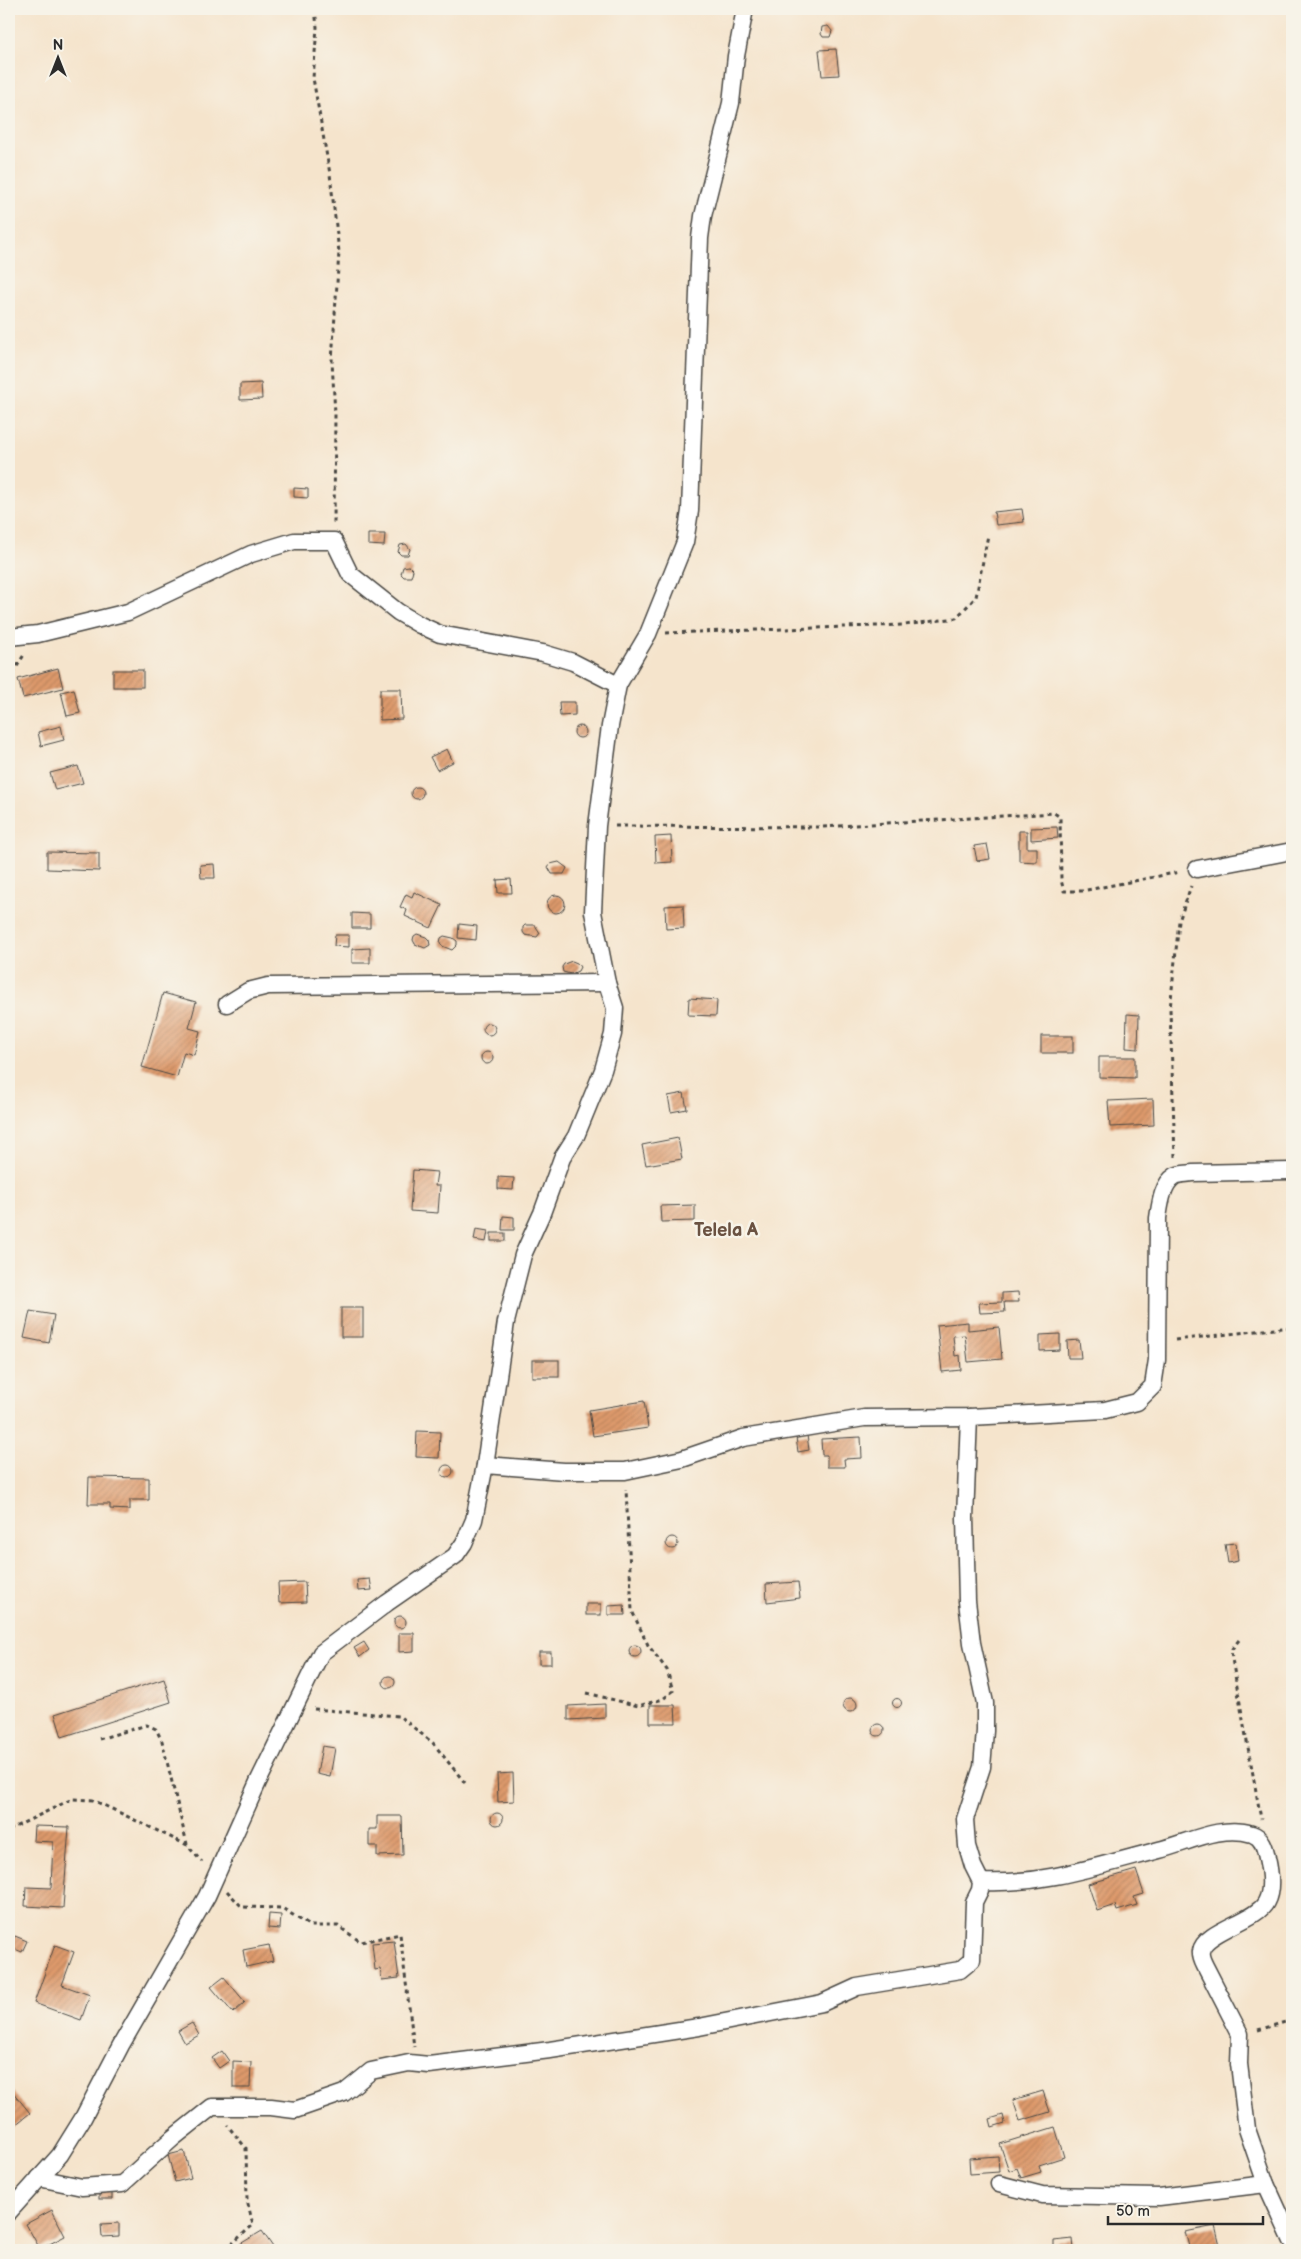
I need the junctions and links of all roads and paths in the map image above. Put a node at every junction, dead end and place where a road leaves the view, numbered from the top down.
1 (315, 9) edge
2 (745, 9) edge
3 (988, 535) dead end
4 (334, 541) junction
5 (38, 634) junction
6 (648, 634) junction
7 (9, 637) edge
8 (9, 680) edge
9 (618, 685) junction
10 (597, 826) junction
11 (1292, 852) edge
12 (1198, 869) junction
13 (607, 983) junction
14 (227, 1004) dead end
15 (1292, 1171) edge
16 (1175, 1176) junction
17 (1292, 1327) edge
18 (1157, 1342) junction
19 (969, 1417) junction
20 (485, 1465) junction
21 (625, 1471) junction
22 (1239, 1640) dead end
23 (587, 1693) dead end
24 (295, 1708) junction
25 (99, 1739) dead end
26 (465, 1782) dead end
27 (9, 1830) edge
28 (1264, 1844) junction
29 (187, 1845) junction
30 (214, 1876) junction
31 (980, 1882) junction
32 (1292, 2020) edge
33 (1240, 2034) junction
34 (429, 2065) junction
35 (212, 2107) junction
36 (39, 2178) junction
37 (998, 2184) dead end
38 (1266, 2184) junction
39 (9, 2212) edge
40 (1292, 2242) edge
41 (225, 2250) edge

1 - 4 path
2 - 6 street
3 - 6 path
4 - 5 street
4 - 9 street
5 - 7 street
5 - 8 path
6 - 9 street
9 - 10 street
10 - 12 path
10 - 13 street
11 - 12 street
12 - 16 path
13 - 14 street
13 - 20 street
15 - 16 street
16 - 18 street
17 - 18 path
18 - 19 street
19 - 21 street
19 - 31 street
20 - 21 street
20 - 24 street
21 - 23 path
22 - 28 path
24 - 26 path
24 - 30 street
25 - 29 path
27 - 29 path
28 - 31 street
28 - 33 street
29 - 30 path
30 - 34 path
30 - 36 street
31 - 34 street
32 - 33 path
33 - 38 street
34 - 35 street
35 - 36 street
35 - 41 path
36 - 39 street
37 - 38 street
38 - 40 street

